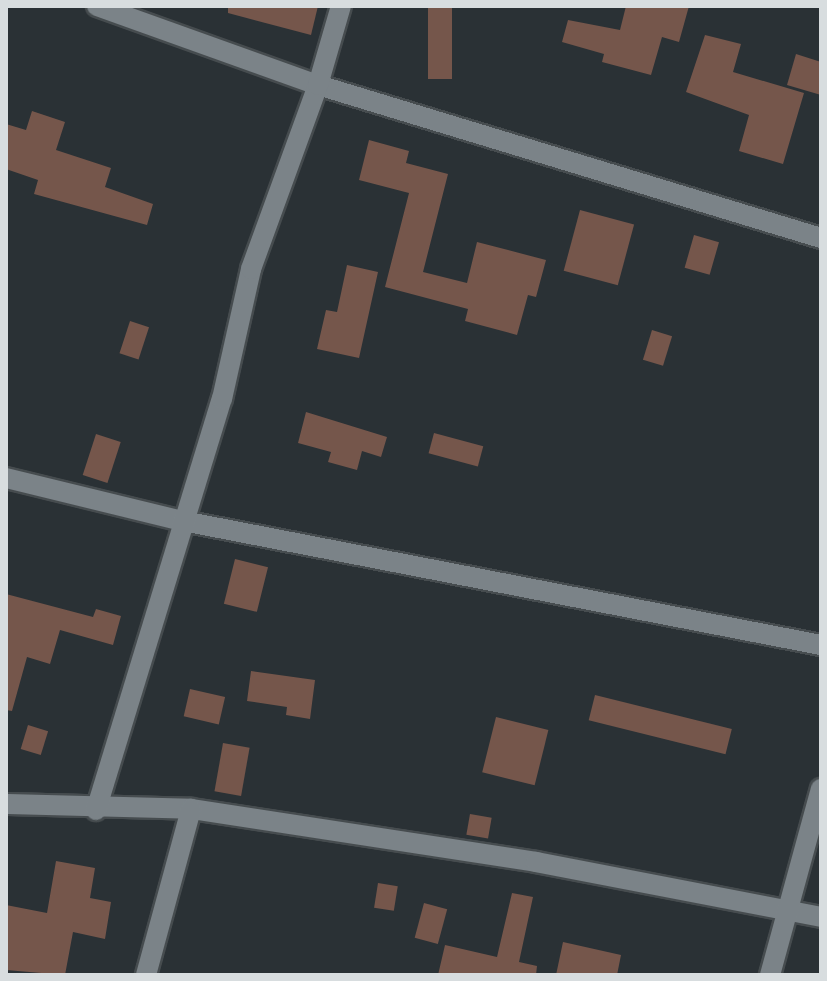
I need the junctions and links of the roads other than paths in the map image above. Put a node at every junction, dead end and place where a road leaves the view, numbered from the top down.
1 (97, 6) edge
2 (341, 6) edge
3 (318, 85) junction
4 (821, 238) edge
5 (6, 478) edge
6 (183, 521) junction
7 (821, 645) edge
8 (821, 789) edge
9 (6, 804) edge
10 (191, 809) junction
11 (96, 810) junction
12 (787, 910) junction
13 (821, 917) edge
14 (146, 975) edge
15 (770, 975) edge

1 - 3 street
2 - 3 street
3 - 4 street
3 - 6 street
5 - 6 street
6 - 7 street
6 - 11 street
8 - 12 street
9 - 11 street
10 - 11 street
10 - 12 street
10 - 14 street
12 - 13 street
12 - 15 street

